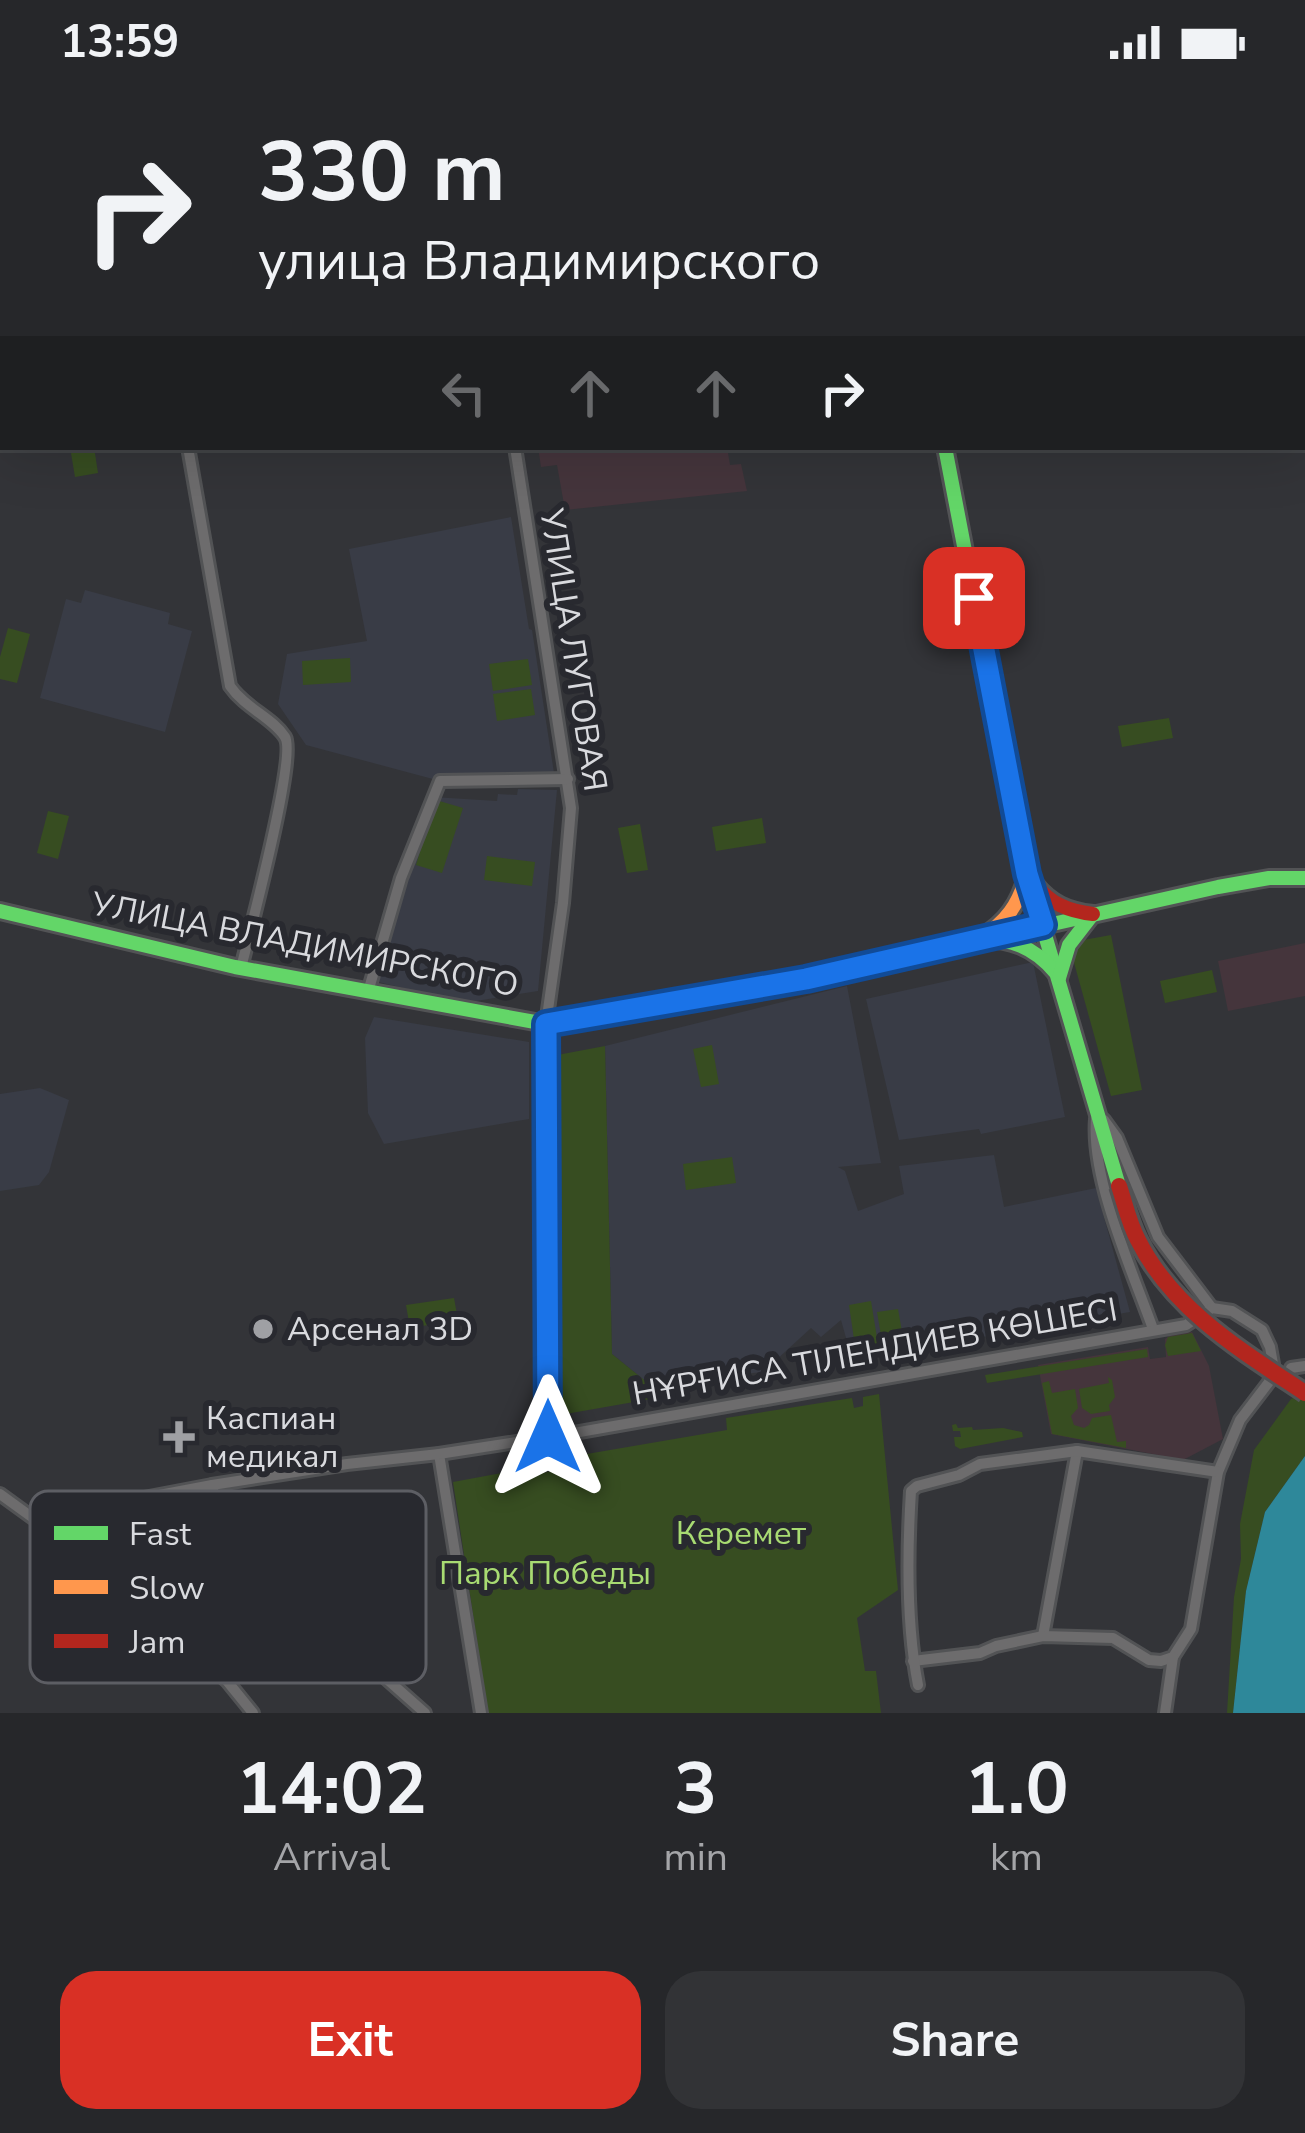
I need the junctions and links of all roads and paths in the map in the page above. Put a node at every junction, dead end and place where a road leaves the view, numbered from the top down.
1 (189, 450) edge
2 (514, 450) edge
3 (946, 450) edge
4 (568, 779) junction
5 (1027, 874) junction
6 (1305, 878) edge
7 (0, 911) edge
8 (1093, 914) junction
9 (1043, 925) junction
10 (978, 939) junction
11 (241, 968) junction
12 (1059, 979) junction
13 (368, 992) junction
14 (546, 1024) junction
15 (1096, 1110) junction
16 (1212, 1308) junction
17 (1153, 1330) junction
18 (1305, 1366) edge
19 (1291, 1368) dead end
20 (1305, 1393) edge
21 (548, 1437) junction
22 (1077, 1451) junction
23 (439, 1454) junction
24 (1218, 1472) junction
25 (212, 1485) junction
26 (180, 1491) edge
27 (213, 1491) edge
28 (0, 1494) edge
29 (30, 1516) edge
30 (1042, 1636) junction
31 (1173, 1657) junction
32 (913, 1660) junction
33 (227, 1683) edge
34 (391, 1683) edge
35 (918, 1685) dead end
36 (253, 1713) edge
37 (425, 1713) edge
38 (481, 1713) edge
39 (1165, 1713) edge

1 - 11 street
2 - 4 street, УЛИЦА ЛУГОВАЯ
3 - 5 main road
4 - 13 street
4 - 14 street, УЛИЦА ЛУГОВАЯ
5 - 8 main road
5 - 9 main road
5 - 10 main road
6 - 8 main road, УЛИЦА ВЛАДИМИРСКОГО
7 - 11 main road, УЛИЦА ВЛАДИМИРСКОГО
8 - 9 main road, УЛИЦА ВЛАДИМИРСКОГО
8 - 12 main road
9 - 10 main road, УЛИЦА ВЛАДИМИРСКОГО
9 - 12 main road
10 - 12 main road
10 - 14 main road, УЛИЦА ВЛАДИМИРСКОГО
11 - 13 main road, УЛИЦА ВЛАДИМИРСКОГО
12 - 15 main road
13 - 14 main road, УЛИЦА ВЛАДИМИРСКОГО
14 - 21 street, УЛИЦА ЛУГОВАЯ
15 - 16 street
15 - 17 street
15 - 20 main road, bridge
16 - 17 street, НҰРҒИСА ТІЛЕНДИЕВ КӨШЕСІ
16 - 24 street
17 - 21 street, НҰРҒИСА ТІЛЕНДИЕВ КӨШЕСІ
18 - 19 street
21 - 23 street, НҰРҒИСА ТІЛЕНДИЕВ КӨШЕСІ
22 - 24 street
22 - 30 street
22 - 32 street
23 - 25 street, НҰРҒИСА ТІЛЕНДИЕВ КӨШЕСІ
23 - 38 street
24 - 31 street
25 - 26 street, НҰРҒИСА ТІЛЕНДИЕВ КӨШЕСІ
25 - 27 street
28 - 29 street
30 - 31 street
30 - 32 street
31 - 39 street
32 - 35 street
33 - 36 street
34 - 37 street

